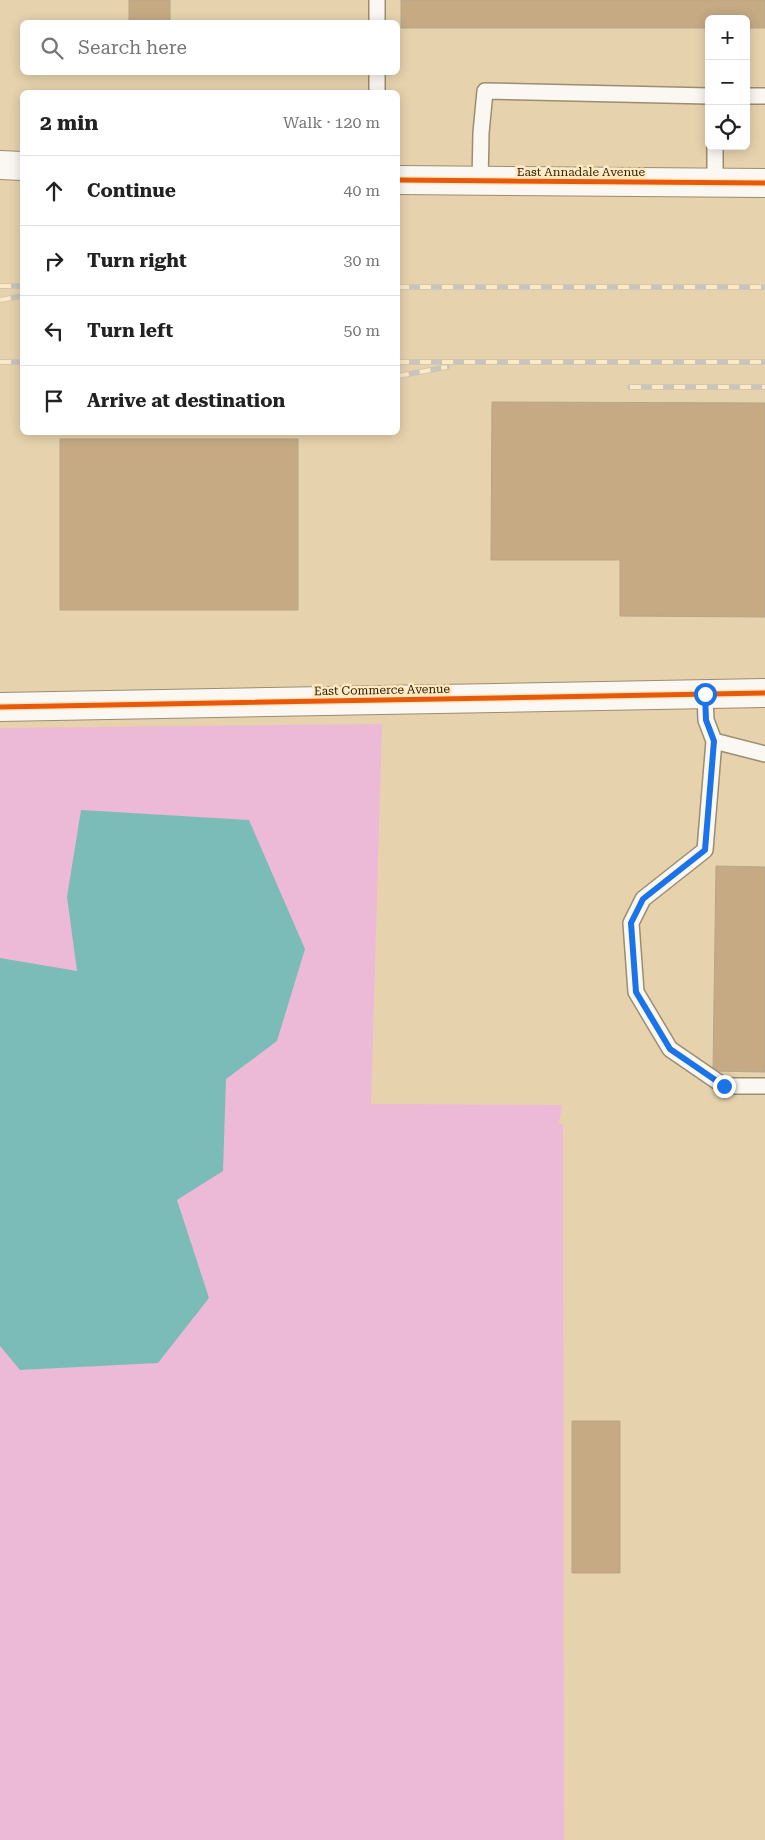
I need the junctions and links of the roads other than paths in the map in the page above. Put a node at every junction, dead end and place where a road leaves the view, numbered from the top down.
1 (377, 0) edge
2 (377, 20) edge
3 (377, 75) edge
4 (377, 90) edge
5 (705, 96) edge
6 (750, 96) edge
7 (765, 96) edge
8 (715, 150) edge
9 (0, 165) edge
10 (20, 166) edge
11 (400, 180) edge
12 (480, 182) junction
13 (715, 183) junction
14 (765, 183) edge
15 (765, 693) edge
16 (705, 694) junction
17 (0, 707) edge
18 (714, 741) junction
19 (765, 754) edge
20 (765, 1086) edge

1 - 2 lane
3 - 4 lane
5 - 12 lane
6 - 7 lane
8 - 13 lane
9 - 10 street
11 - 12 street, East Annadale Avenue
12 - 13 street, East Annadale Avenue
13 - 14 street, East Annadale Avenue
15 - 16 street, East Commerce Avenue
16 - 17 street, East Commerce Avenue
16 - 18 lane
18 - 19 lane
18 - 20 lane

